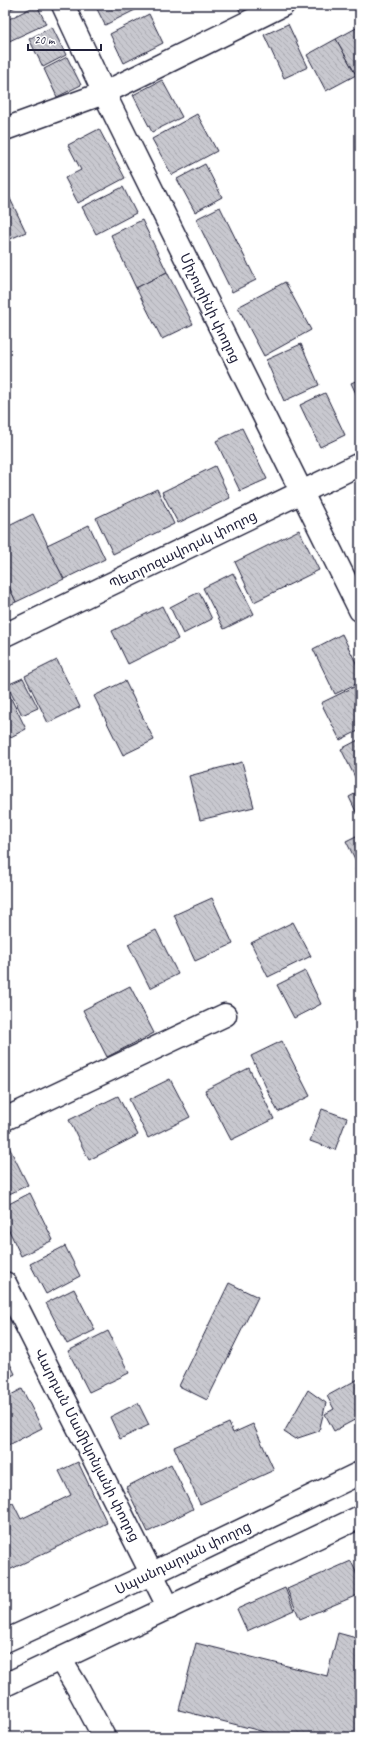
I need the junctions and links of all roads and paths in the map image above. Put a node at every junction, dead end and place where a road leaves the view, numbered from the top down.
1 (63, 5) edge
2 (283, 5) edge
3 (104, 93) junction
4 (5, 129) edge
5 (360, 464) edge
6 (301, 493) junction
7 (360, 610) edge
8 (5, 635) edge
9 (225, 1015) dead end
10 (5, 1119) edge
11 (5, 1283) edge
12 (360, 1473) edge
13 (360, 1517) edge
14 (151, 1574) junction
15 (169, 1608) junction
16 (5, 1641) edge
17 (60, 1658) junction
18 (5, 1684) edge
19 (104, 1737) edge

1 - 3 street, Միչուրինի փողոց
2 - 3 street
3 - 4 street
3 - 6 street, Միչուրինի փողոց
5 - 6 street, Պետրոզավոդսկ փողոց
6 - 7 street, Միչուրինի փողոց
6 - 8 street, Պետրոզավոդսկ փողոց
9 - 10 street
11 - 14 street, Վարդան Մամիկոնյանի փողոց
12 - 14 street, Սպանդարյան փողոց
13 - 15 street
14 - 15 street, Վարդան Մամիկոնյանի փողոց
14 - 16 street, Սպանդարյան փողոց
15 - 17 street
17 - 18 street
17 - 19 street

